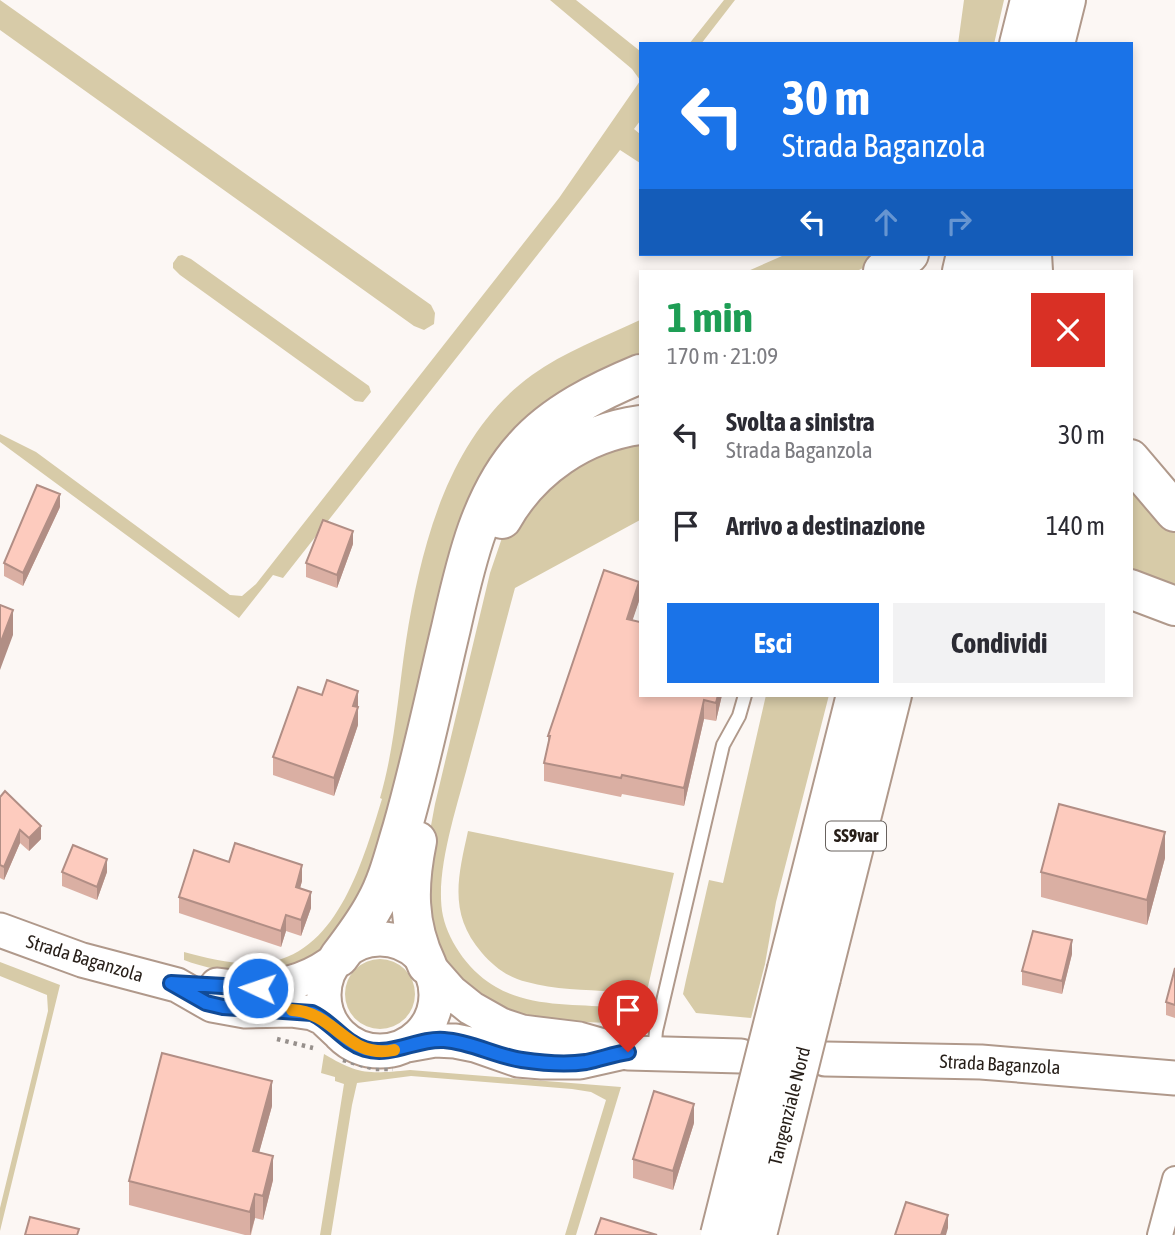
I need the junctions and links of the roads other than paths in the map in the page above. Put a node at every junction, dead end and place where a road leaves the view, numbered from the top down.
1 (1066, 0) edge
2 (1077, 0) edge
3 (1056, 42) edge
4 (1067, 42) edge
5 (906, 256) edge
6 (885, 270) edge
7 (639, 374) edge
8 (639, 425) edge
9 (1133, 463) edge
10 (1175, 512) edge
11 (1133, 590) edge
12 (1175, 606) edge
13 (744, 697) edge
14 (838, 697) edge
15 (855, 697) edge
16 (890, 697) edge
17 (917, 697) edge
18 (804, 900) junction
19 (0, 930) edge
20 (339, 957) junction
21 (427, 965) junction
22 (812, 965) junction
23 (171, 983) junction
24 (339, 1033) junction
25 (407, 1045) junction
26 (641, 1053) junction
27 (741, 1056) dead end
28 (825, 1059) dead end
29 (1175, 1078) edge
30 (1175, 1179) edge
31 (720, 1235) edge
32 (757, 1235) edge
33 (1160, 1235) edge

1 - 3 highway
2 - 4 highway
5 - 6 highway
7 - 20 highway
8 - 21 highway
9 - 10 highway
11 - 12 highway
13 - 26 lane
14 - 18 highway
15 - 18 highway, SS9var
16 - 22 highway, SS9var
17 - 22 highway
18 - 22 highway, SS9var
19 - 23 main road, Strada Baganzola
20 - 21 main road, Strada Baganzola
20 - 23 main road, Strada Baganzola
20 - 24 main road
21 - 25 main road
21 - 26 main road, Strada Baganzola
22 - 31 highway, SS9var, bridge
22 - 32 highway, Tangenziale Nord / SS9var, bridge
23 - 24 main road, Strada Baganzola
24 - 25 main road, Strada Baganzola
25 - 26 main road, Strada Baganzola
26 - 27 main road, Strada Baganzola
28 - 29 main road, Strada Baganzola
30 - 33 street

